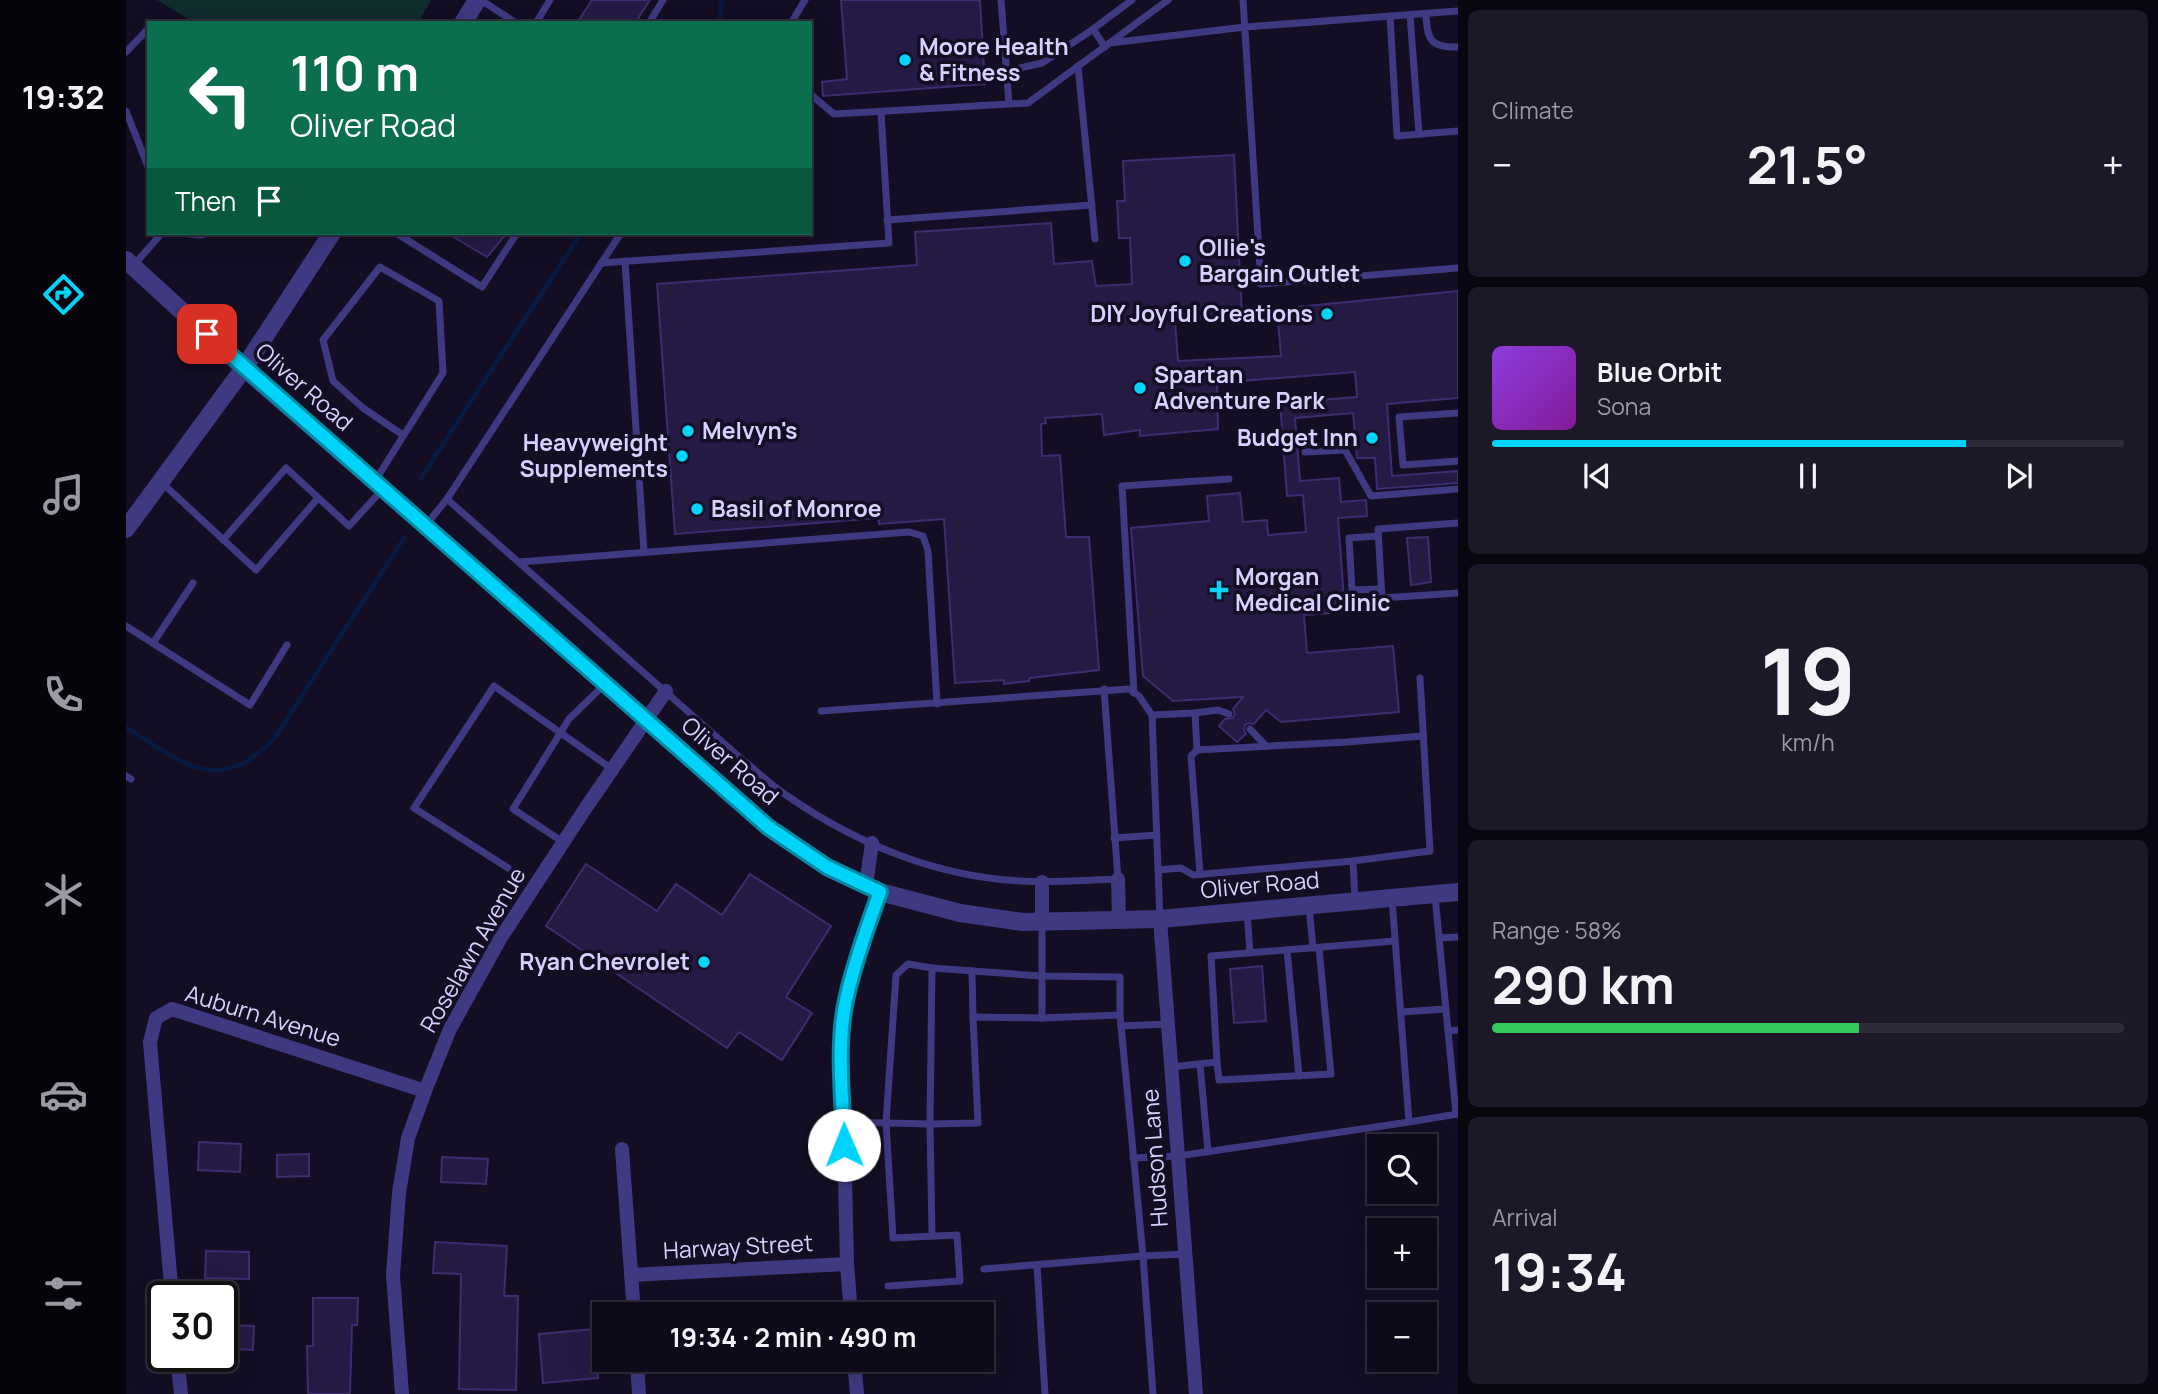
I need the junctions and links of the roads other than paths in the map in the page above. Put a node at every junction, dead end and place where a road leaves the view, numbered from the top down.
1 (479, 0) edge
2 (550, 0) edge
3 (663, 0) edge
4 (805, 0) edge
5 (1001, 0) edge
6 (1132, 0) edge
7 (1168, 0) edge
8 (1243, 0) edge
9 (1458, 11) edge
10 (1426, 13) junction
11 (1410, 15) junction
12 (1390, 16) junction
13 (465, 21) edge
14 (513, 21) edge
15 (537, 21) edge
16 (650, 21) edge
17 (792, 21) edge
18 (1244, 27) junction
19 (1093, 29) junction
20 (147, 30) edge
21 (1107, 45) junction
22 (1458, 47) edge
23 (126, 52) edge
24 (1078, 66) junction
25 (1007, 71) junction
26 (812, 96) edge
27 (1009, 104) junction
28 (126, 111) edge
29 (881, 112) junction
30 (1458, 131) edge
31 (1419, 134) junction
32 (147, 164) edge
33 (1092, 205) junction
34 (887, 220) junction
35 (160, 235) edge
36 (331, 235) edge
37 (403, 235) edge
38 (516, 235) edge
39 (620, 235) edge
40 (1095, 239) dead end
41 (625, 261) junction
42 (130, 263) edge
43 (601, 263) junction
44 (1458, 268) edge
45 (243, 368) junction
46 (1458, 413) edge
47 (403, 435) junction
48 (1305, 452) dead end
49 (1458, 461) edge
50 (1229, 479) dead end
51 (161, 482) junction
52 (379, 485) junction
53 (1458, 489) edge
54 (318, 498) junction
55 (447, 499) junction
56 (1458, 523) edge
57 (425, 525) junction
58 (126, 529) edge
59 (1378, 536) junction
60 (223, 540) junction
61 (644, 552) junction
62 (519, 562) junction
63 (193, 583) dead end
64 (1381, 589) junction
65 (1458, 593) edge
66 (126, 626) edge
67 (153, 643) junction
68 (287, 645) dead end
69 (1420, 678) dead end
70 (605, 684) junction
71 (1104, 690) junction
72 (666, 691) junction
73 (1134, 692) junction
74 (937, 704) junction
75 (821, 711) dead end
76 (1195, 713) junction
77 (1229, 713) dead end
78 (1152, 715) junction
79 (645, 720) junction
80 (1250, 729) dead end
81 (560, 734) junction
82 (1423, 736) junction
83 (1266, 746) junction
84 (1197, 750) junction
85 (612, 769) junction
86 (1157, 835) junction
87 (1114, 838) junction
88 (563, 842) junction
89 (872, 843) junction
90 (1353, 861) junction
91 (508, 868) dead end
92 (1158, 870) junction
93 (1200, 874) junction
94 (1118, 879) junction
95 (1042, 882) junction
96 (873, 888) junction
97 (1458, 892) edge
98 (1435, 894) junction
99 (1392, 898) junction
100 (1355, 901) junction
101 (1309, 906) junction
102 (1247, 911) junction
103 (1160, 919) junction
104 (1119, 920) junction
105 (1042, 922) junction
106 (1458, 937) edge
107 (1439, 938) junction
108 (1395, 942) junction
109 (1316, 948) junction
110 (1287, 950) junction
111 (1250, 953) junction
112 (932, 968) junction
113 (972, 971) junction
114 (1041, 976) junction
115 (1446, 1009) junction
116 (1401, 1012) junction
117 (1120, 1015) junction
118 (973, 1017) junction
119 (1042, 1018) junction
120 (1168, 1024) junction
121 (1121, 1026) junction
122 (1458, 1030) edge
123 (1448, 1031) junction
124 (1217, 1062) junction
125 (1200, 1064) junction
126 (1171, 1067) junction
127 (1299, 1076) junction
128 (425, 1091) junction
129 (1457, 1114) edge
130 (844, 1122) junction
131 (1409, 1122) junction
132 (886, 1123) junction
133 (930, 1124) junction
134 (622, 1149) dead end
135 (1208, 1152) junction
136 (1178, 1156) junction
137 (1133, 1158) junction
138 (932, 1236) junction
139 (1185, 1254) junction
140 (1143, 1256) junction
141 (847, 1264) junction
142 (1037, 1265) junction
143 (984, 1269) dead end
144 (631, 1275) junction
145 (171, 1281) edge
146 (888, 1286) dead end
147 (633, 1302) edge
148 (850, 1302) edge
149 (179, 1372) edge
150 (638, 1372) edge
151 (855, 1372) edge
152 (181, 1394) edge
153 (402, 1394) edge
154 (639, 1394) edge
155 (857, 1394) edge
156 (1045, 1394) edge
157 (1153, 1394) edge
158 (1196, 1394) edge

1 - 13 street
1 - 14 lane
2 - 15 lane
3 - 16 lane
4 - 17 lane
5 - 25 lane
6 - 19 lane
7 - 21 lane
8 - 18 lane
9 - 10 lane
10 - 11 lane
10 - 22 lane
11 - 12 lane
11 - 31 lane
12 - 18 lane
12 - 31 lane
18 - 21 lane
18 - 44 lane
19 - 21 lane
19 - 25 lane
20 - 23 lane
21 - 24 lane
24 - 27 lane
24 - 33 lane
25 - 27 lane
26 - 29 lane
27 - 29 lane
28 - 32 lane
29 - 34 lane
30 - 31 lane
33 - 34 lane
33 - 40 lane
34 - 41 lane
35 - 42 lane
36 - 45 street
37 - 38 lane
39 - 43 lane
41 - 43 lane
41 - 61 lane
42 - 45 street, Oliver Road
43 - 55 lane
45 - 51 street
45 - 52 street, Oliver Road
46 - 49 lane
47 - 47 lane
47 - 52 lane
48 - 53 lane
50 - 73 lane
51 - 58 street
51 - 60 lane
52 - 54 lane
52 - 57 street, Oliver Road
54 - 60 lane
54 - 60 lane
55 - 57 lane
55 - 62 lane
56 - 59 lane
57 - 70 street, Oliver Road
59 - 64 lane
59 - 64 lane
61 - 62 lane
61 - 74 lane
62 - 72 lane
63 - 67 lane
64 - 65 lane
66 - 67 lane
67 - 68 lane
69 - 82 lane
70 - 79 street, Oliver Road
70 - 81 lane
71 - 73 lane
71 - 74 lane
71 - 87 lane
72 - 79 street, Roselawn Avenue
72 - 89 lane
73 - 78 lane
74 - 75 lane
76 - 77 lane
76 - 78 lane
76 - 84 lane
78 - 86 lane
79 - 85 street, Roselawn Avenue
79 - 96 street, Oliver Road
80 - 83 lane
81 - 85 lane
81 - 88 lane
81 - 91 lane
82 - 83 lane
82 - 90 lane
83 - 84 lane
84 - 93 lane
85 - 88 street, Roselawn Avenue
86 - 87 lane
86 - 92 lane
87 - 94 lane
88 - 128 street, Roselawn Avenue
89 - 95 lane
89 - 96 street
90 - 93 lane
90 - 100 lane
92 - 93 lane
92 - 103 lane
94 - 95 lane
94 - 104 street
95 - 105 street
96 - 105 street, Oliver Road
96 - 130 street
97 - 98 street, Oliver Road
98 - 99 street, Oliver Road
98 - 107 lane
99 - 100 street, Oliver Road
99 - 108 lane
100 - 101 street, Oliver Road
101 - 102 street, Oliver Road
101 - 109 lane
102 - 103 street, Oliver Road
102 - 111 lane
103 - 104 street, Oliver Road
103 - 120 street, Hudson Lane
104 - 105 street, Oliver Road
105 - 114 lane
106 - 107 lane
107 - 115 lane
108 - 109 lane
108 - 116 lane
109 - 110 lane
109 - 127 lane
110 - 111 lane
110 - 127 lane
111 - 124 lane
112 - 113 lane
112 - 132 lane
112 - 133 lane
113 - 114 lane
113 - 118 lane
114 - 117 lane
114 - 119 lane
115 - 116 lane
115 - 123 lane
116 - 131 lane
117 - 119 lane
117 - 121 lane
118 - 119 lane
118 - 133 lane
120 - 121 lane
120 - 126 street, Hudson Lane
121 - 137 lane
122 - 123 lane
123 - 129 lane
124 - 125 lane
124 - 127 lane
125 - 126 lane
125 - 135 lane
126 - 136 street, Hudson Lane
128 - 145 street, Auburn Avenue
128 - 153 street, Roselawn Avenue
129 - 131 lane
130 - 132 lane
130 - 141 street
131 - 135 lane
132 - 133 lane
132 - 138 lane
133 - 138 lane
134 - 144 street
135 - 136 lane
136 - 137 lane
136 - 139 street, Hudson Lane
137 - 140 lane
138 - 146 lane
139 - 140 lane
139 - 158 street, Hudson Lane
140 - 142 lane
140 - 157 lane
141 - 144 street, Harway Street
141 - 148 street
142 - 143 lane
142 - 156 lane
144 - 147 street
149 - 152 street
150 - 154 street
151 - 155 street

